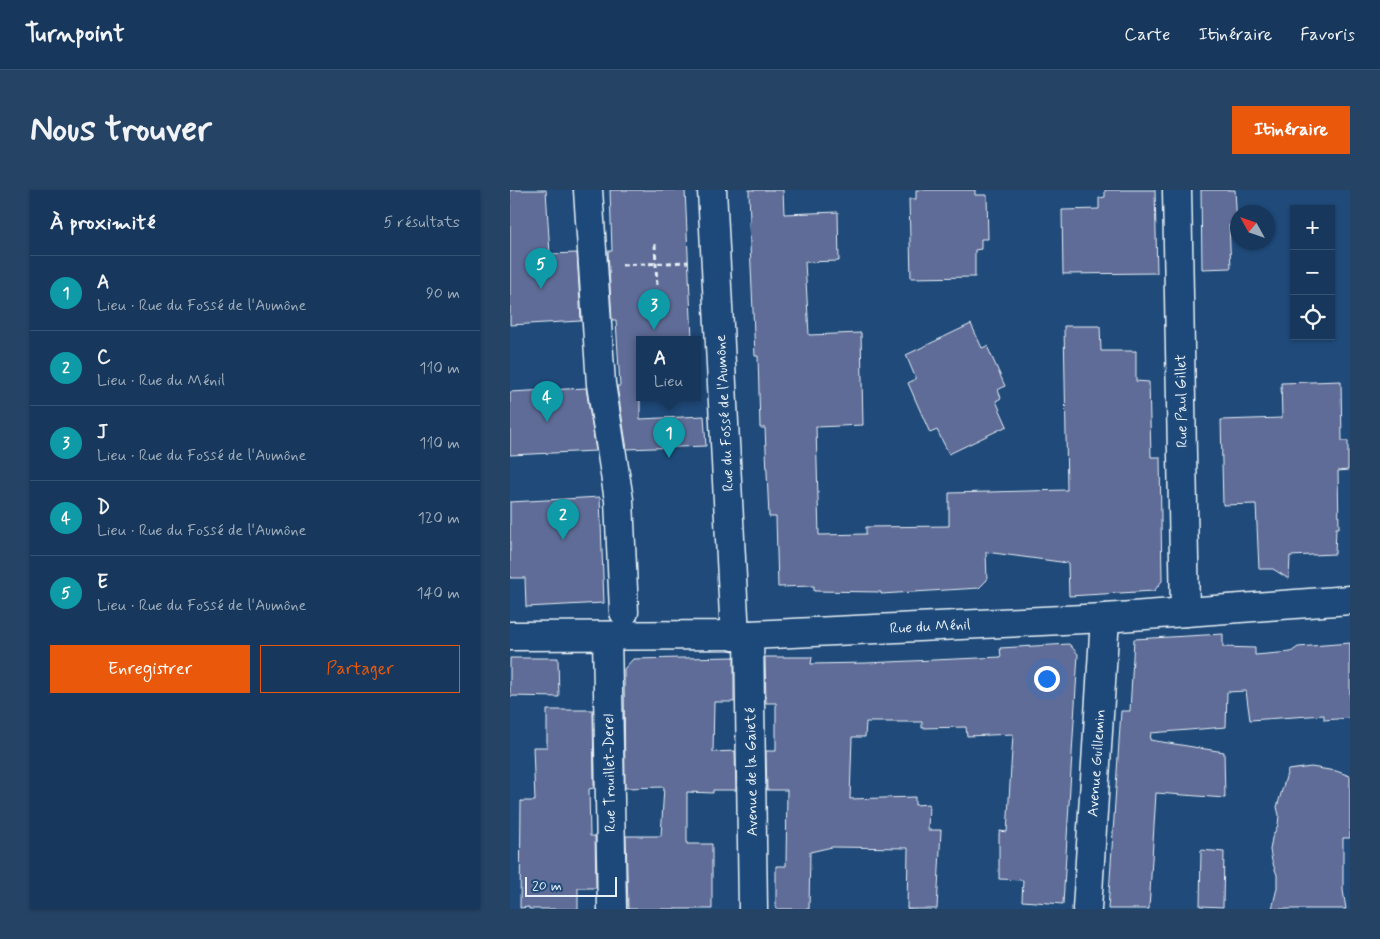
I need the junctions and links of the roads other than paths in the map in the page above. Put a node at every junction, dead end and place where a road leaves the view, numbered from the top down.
1 (588, 190) edge
2 (712, 190) edge
3 (1177, 190) edge
4 (1350, 600) edge
5 (624, 612) dead end
6 (1185, 612) junction
7 (1105, 618) junction
8 (510, 636) edge
9 (607, 636) junction
10 (742, 636) junction
11 (612, 909) edge
12 (754, 909) edge
13 (1087, 909) edge

1 - 5 street
2 - 10 street, Rue du Fossé de l'Aumône
3 - 6 street, Rue Paul Gillet
4 - 6 street, Rue du Ménil
6 - 7 street, Rue du Ménil
7 - 10 street, Rue du Ménil
7 - 13 street, Avenue Guillemin
8 - 9 street, Rue du Ménil
9 - 10 street, Rue du Ménil
9 - 11 street, Rue Trouillet-Derel
10 - 12 street, Avenue de la Gaieté

